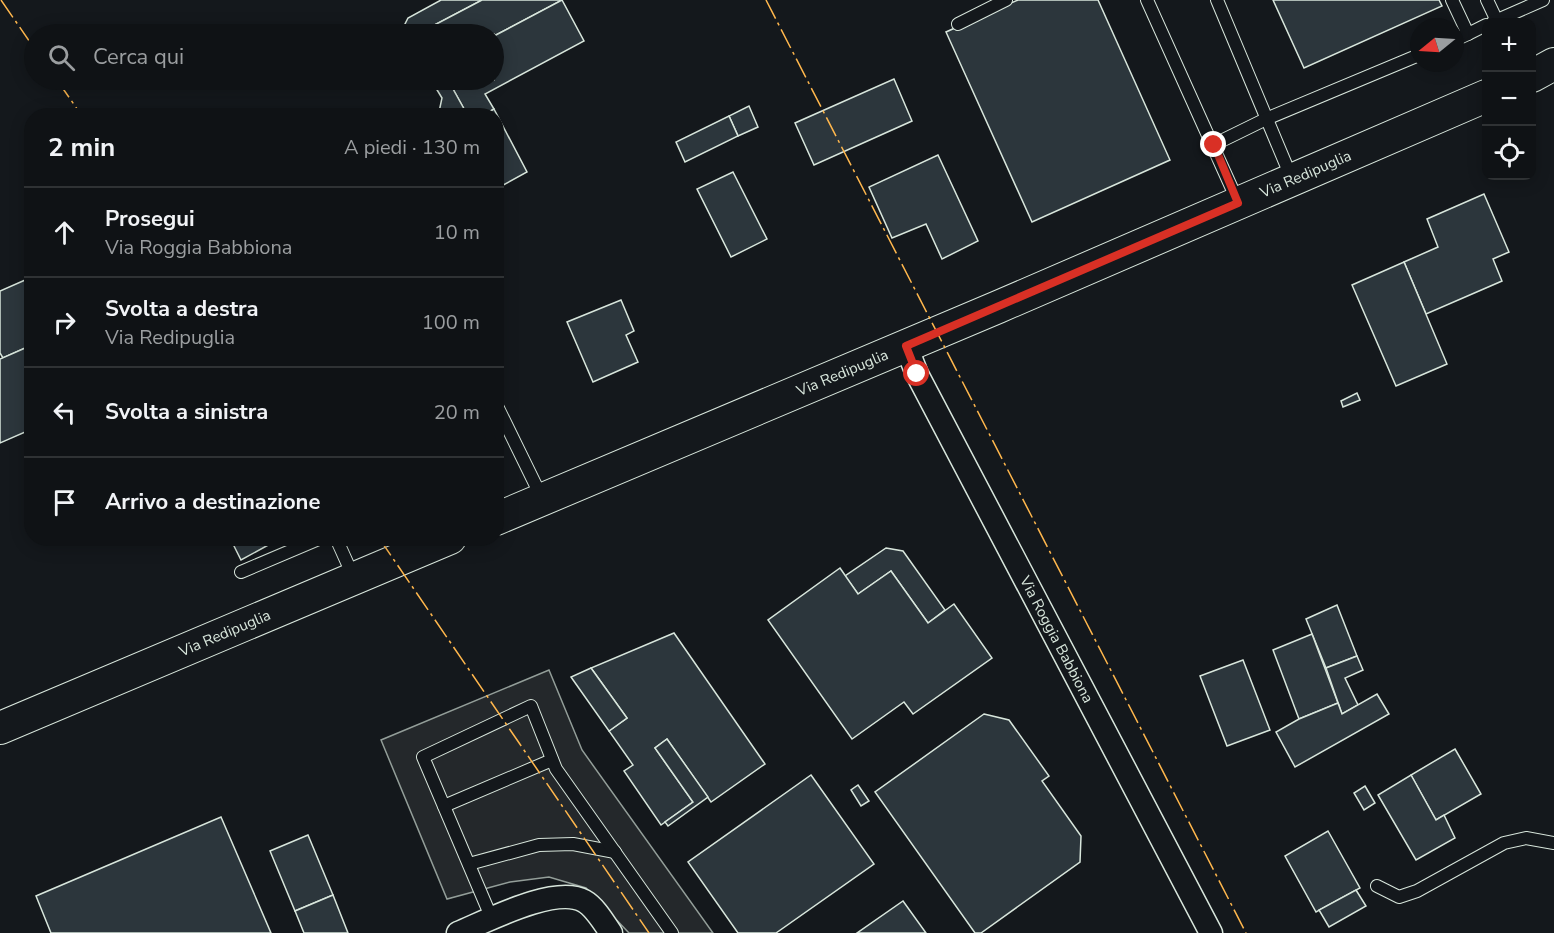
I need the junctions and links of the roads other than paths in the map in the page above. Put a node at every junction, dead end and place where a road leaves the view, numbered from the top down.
1 (1006, 0) edge
2 (1147, 0) edge
3 (1217, 0) edge
4 (1452, 0) edge
5 (1487, 0) edge
6 (1543, 0) edge
7 (1491, 18) edge
8 (1503, 18) edge
9 (958, 24) dead end
10 (1482, 28) edge
11 (1468, 34) junction
12 (1464, 36) edge
13 (1410, 59) edge
14 (1554, 64) edge
15 (1554, 72) edge
16 (1536, 75) edge
17 (1536, 76) edge
18 (1482, 98) edge
19 (1266, 118) junction
20 (1214, 145) junction
21 (1293, 180) junction
22 (1238, 203) junction
23 (906, 346) junction
24 (504, 420) edge
25 (543, 499) junction
26 (504, 516) edge
27 (302, 546) edge
28 (340, 546) edge
29 (431, 546) edge
30 (241, 572) dead end
31 (355, 579) junction
32 (0, 728) edge
33 (552, 760) junction
34 (444, 806) junction
35 (1554, 843) edge
36 (615, 852) junction
37 (469, 864) junction
38 (1377, 886) dead end
39 (492, 919) junction
40 (458, 933) edge
41 (611, 933) edge
42 (672, 933) edge
43 (1211, 933) edge

1 - 9 lane
2 - 20 lane
3 - 19 lane
4 - 11 lane
5 - 7 lane
6 - 8 lane
10 - 11 lane
11 - 12 lane
13 - 19 lane
14 - 16 street
15 - 17 street
18 - 21 street, Via Redipuglia
19 - 20 lane
19 - 21 lane
20 - 22 lane
21 - 22 street, Via Redipuglia
22 - 23 street, Via Redipuglia
23 - 25 street, Via Redipuglia
23 - 43 street, Via Roggia Babbiona
24 - 25 lane
25 - 26 street, Via Redipuglia
27 - 30 lane
28 - 31 lane
29 - 31 street, Via Redipuglia
31 - 32 street, Via Redipuglia
33 - 34 lane
33 - 34 lane
33 - 36 lane
34 - 37 lane
35 - 38 lane
36 - 37 lane
36 - 42 lane
37 - 39 lane
39 - 40 street
39 - 41 street

